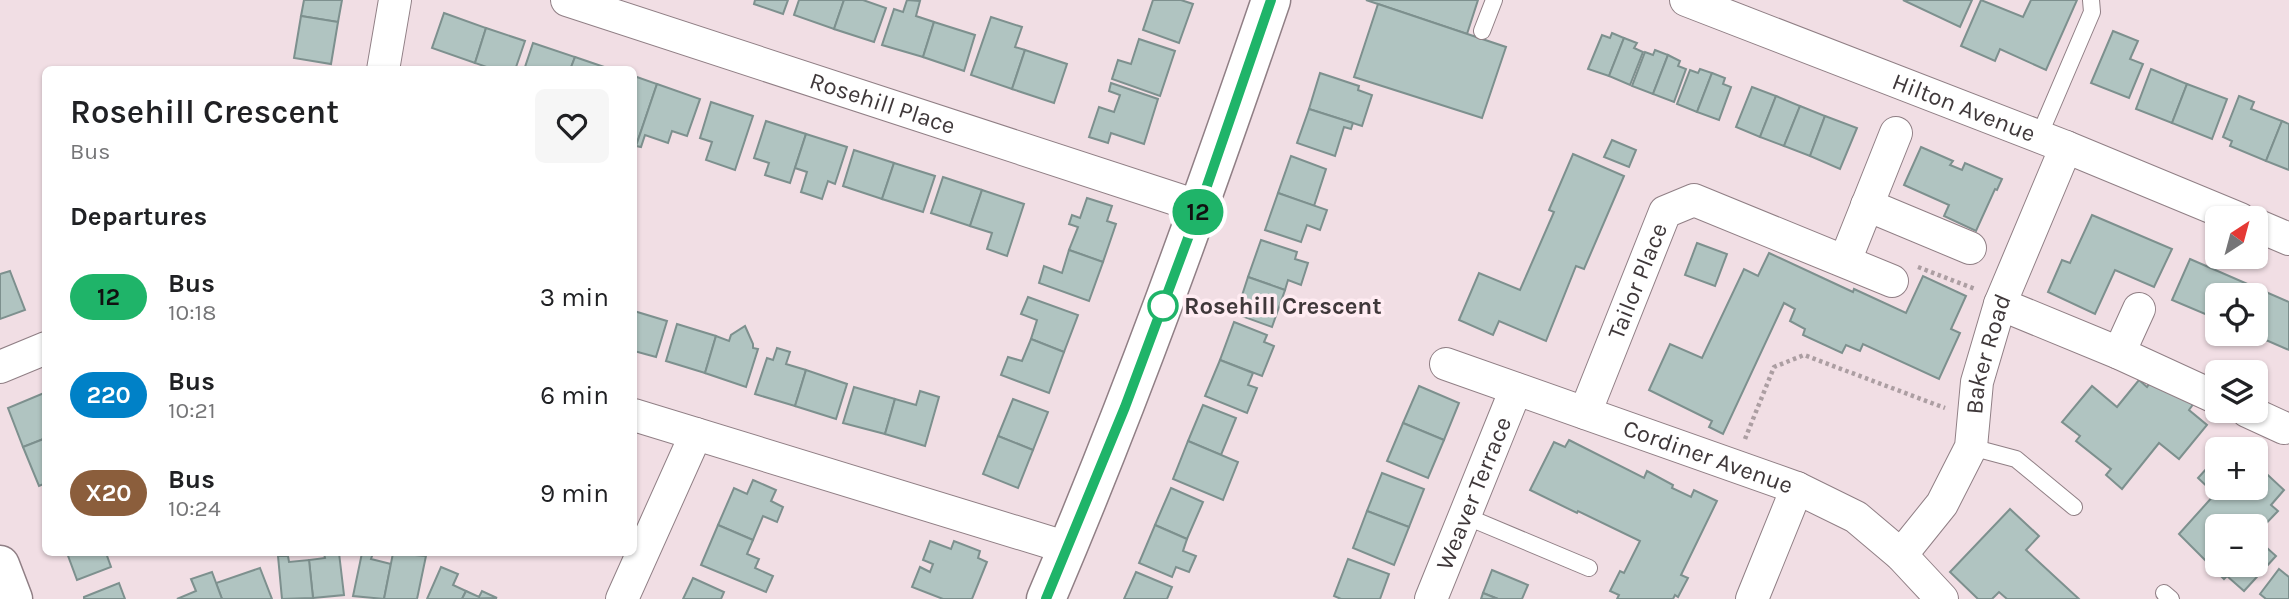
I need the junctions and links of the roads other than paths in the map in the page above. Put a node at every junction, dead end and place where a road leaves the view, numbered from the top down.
1 (395, 0) edge
2 (567, 0) edge
3 (1271, 0) edge
4 (1494, 0) edge
5 (1686, 0) edge
6 (2091, 0) edge
7 (1482, 31) dead end
8 (384, 66) edge
9 (1896, 133) dead end
10 (2053, 142) junction
11 (1867, 205) junction
12 (1200, 206) junction
13 (2208, 206) edge
14 (2268, 230) edge
15 (2289, 239) edge
16 (1970, 248) dead end
17 (2001, 302) junction
18 (2139, 309) dead end
19 (42, 350) edge
20 (2119, 354) junction
21 (1446, 364) dead end
22 (0, 367) edge
23 (1516, 389) junction
24 (2205, 393) edge
25 (1585, 413) junction
26 (637, 416) edge
27 (2268, 421) edge
28 (2284, 428) dead end
29 (1972, 433) junction
30 (696, 434) junction
31 (1797, 488) junction
32 (2074, 507) dead end
33 (1465, 516) junction
34 (1068, 548) junction
35 (1901, 555) junction
36 (0, 565) edge
37 (1589, 568) dead end
38 (13, 599) edge
39 (622, 599) edge
40 (1046, 599) edge
41 (1431, 599) edge
42 (1752, 599) edge
43 (1942, 599) edge

1 - 8 street
2 - 12 street, Rosehill Place
3 - 12 street
4 - 7 lane
5 - 10 street, Hilton Avenue
6 - 10 lane
9 - 11 street
10 - 13 street, Hilton Avenue
10 - 17 street, Baker Road
11 - 16 street
11 - 25 street, Tailor Place
12 - 34 street
14 - 15 street
17 - 20 street
17 - 29 street, Baker Road
18 - 20 street
19 - 22 street
20 - 24 street
21 - 23 street, Cordiner Avenue
23 - 25 street, Cordiner Avenue
23 - 33 street, Weaver Terrace
25 - 31 street, Cordiner Avenue
26 - 30 street
27 - 28 street
29 - 32 lane
29 - 35 street, Baker Road
30 - 34 street
30 - 39 street
31 - 35 street, Cordiner Avenue
31 - 42 street
33 - 37 lane
33 - 41 street, Weaver Terrace
34 - 40 street
35 - 43 street, Cordiner Avenue
36 - 38 street

